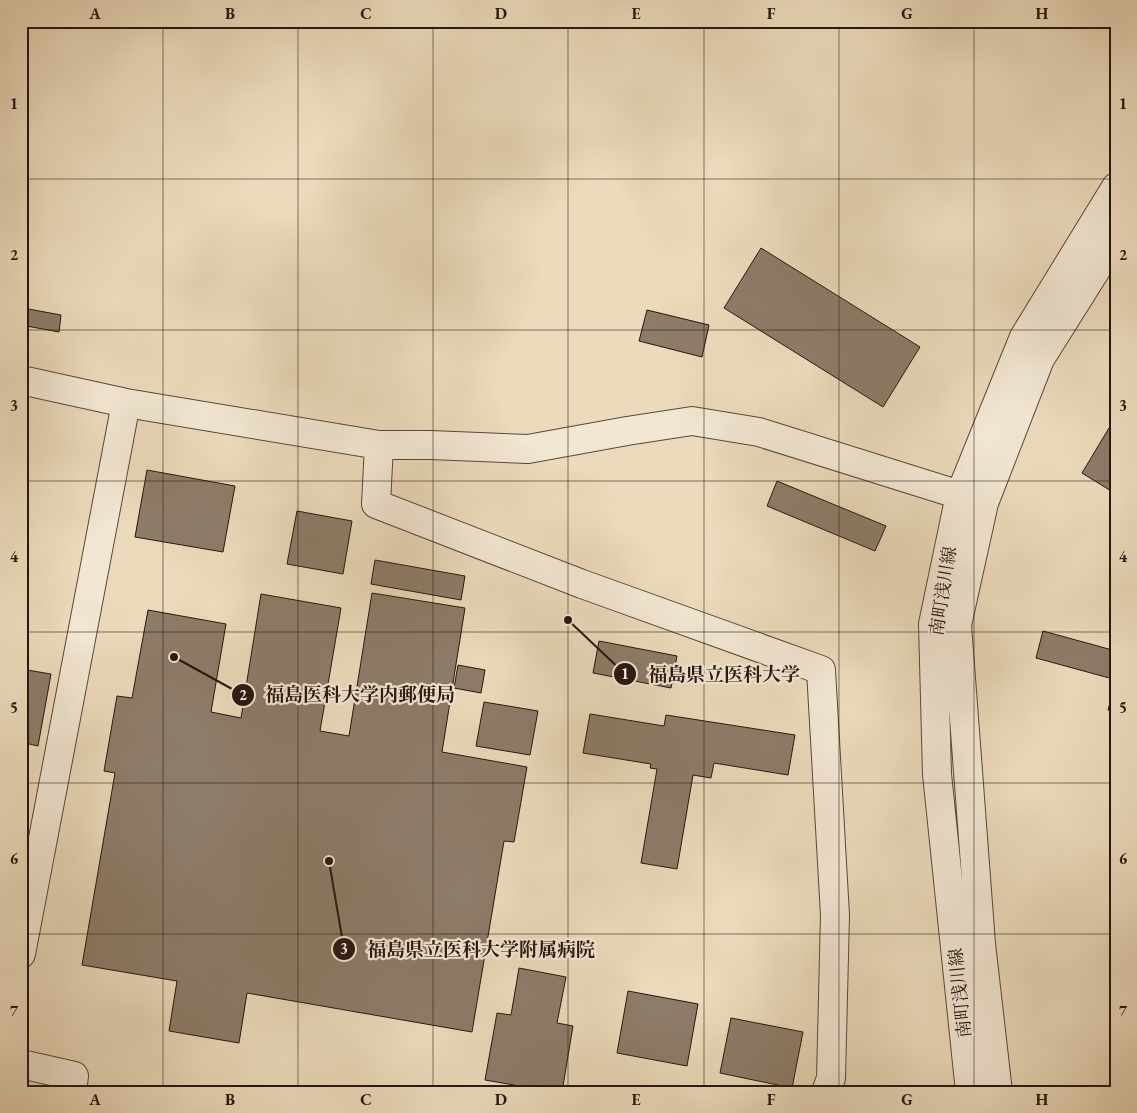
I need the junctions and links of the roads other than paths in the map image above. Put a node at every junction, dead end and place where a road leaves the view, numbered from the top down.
1 (1116, 187) edge
2 (1116, 238) edge
3 (21, 380) edge
4 (126, 403) junction
5 (379, 445) junction
6 (972, 499) junction
7 (21, 954) edge
8 (21, 1064) edge
9 (72, 1092) edge
10 (826, 1092) edge
11 (970, 1092) edge
12 (998, 1092) edge

1 - 6 street, 南町浅川線
2 - 6 street, 南町浅川線
3 - 4 street
4 - 5 street
4 - 7 street
5 - 6 street
5 - 10 street
6 - 11 street, 南町浅川線
6 - 12 street, 南町浅川線
8 - 9 street

